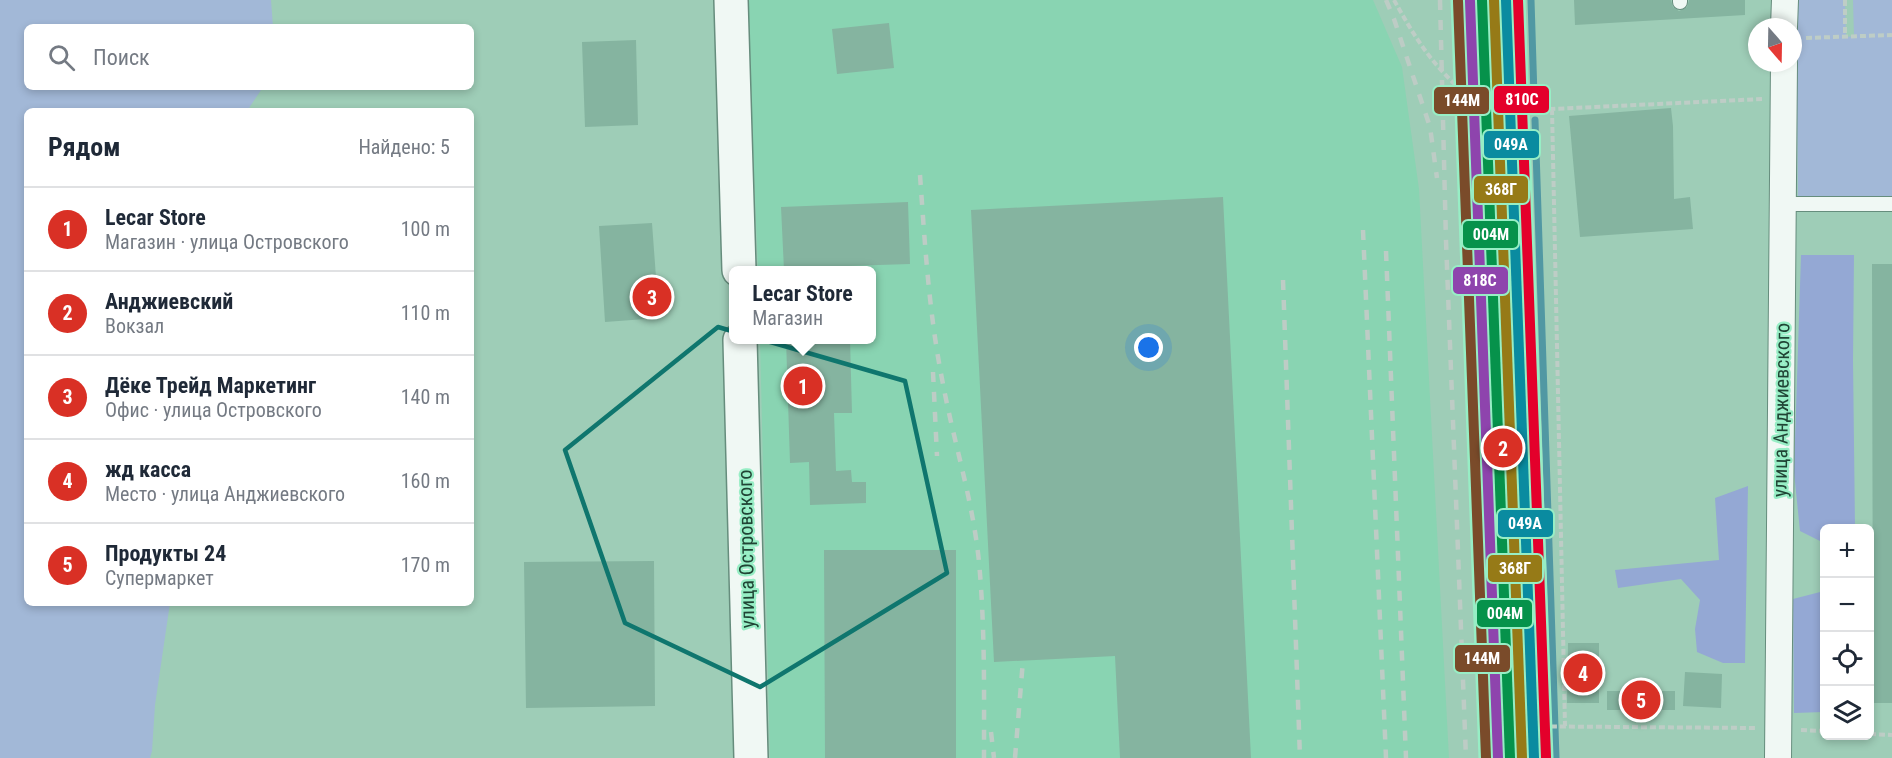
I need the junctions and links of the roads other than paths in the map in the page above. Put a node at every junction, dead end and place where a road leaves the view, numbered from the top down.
1 (731, 0) edge
2 (1785, 0) edge
3 (1788, 18) edge
4 (1784, 72) edge
5 (1783, 204) junction
6 (1892, 204) edge
7 (739, 266) edge
8 (740, 344) edge
9 (751, 758) edge
10 (1778, 758) edge

1 - 7 street
2 - 3 street
4 - 5 street, улица Анджиевского
5 - 6 lane
5 - 10 street, улица Анджиевского
8 - 9 street, улица Островского

